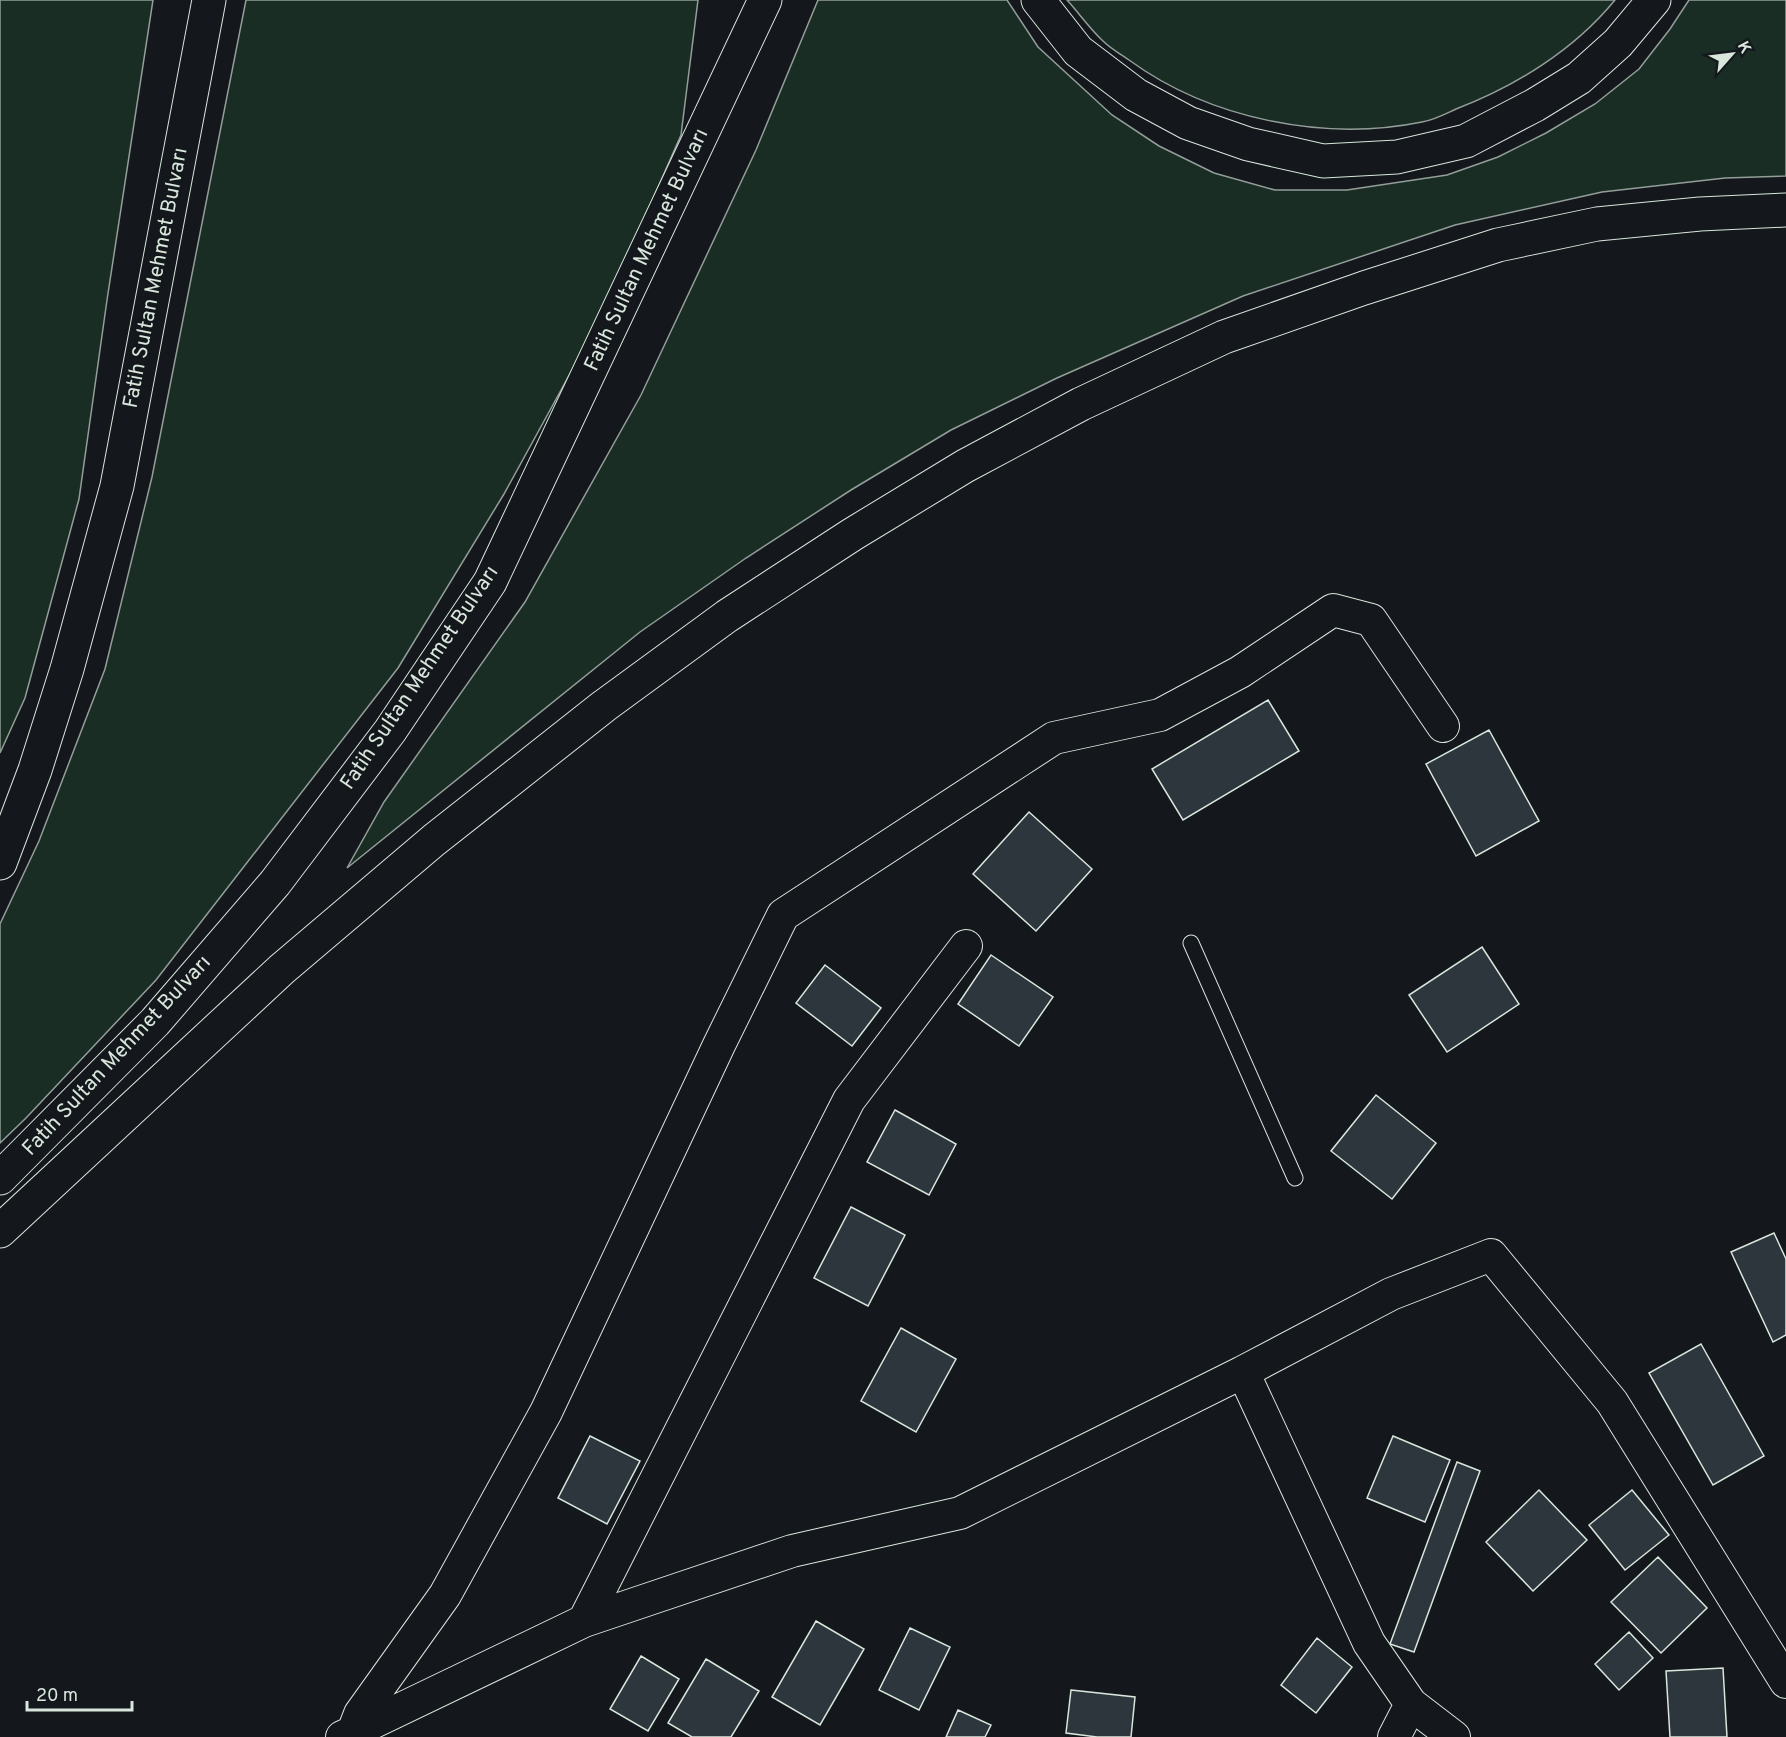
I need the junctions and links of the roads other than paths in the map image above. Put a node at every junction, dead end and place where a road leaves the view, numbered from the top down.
1 (209, 0) edge
2 (765, 0) edge
3 (1038, 0) edge
4 (1654, 0) edge
5 (1786, 210) edge
6 (1443, 726) dead end
7 (0, 863) edge
8 (1191, 943) dead end
9 (966, 946) dead end
10 (0, 1178) edge
11 (1295, 1178) dead end
12 (0, 1231) edge
13 (1243, 1372) junction
14 (584, 1621) junction
15 (1786, 1682) edge
16 (1411, 1704) junction
17 (352, 1735) edge
18 (1394, 1737) edge
19 (1454, 1737) edge

1 - 7 highway, Fatih Sultan Mehmet Bulvarı
2 - 10 highway, Fatih Sultan Mehmet Bulvarı
3 - 4 highway
5 - 12 highway
6 - 17 street
8 - 11 lane
9 - 14 street
13 - 14 street
13 - 15 street
13 - 16 street
14 - 17 street
16 - 18 street
16 - 19 street

